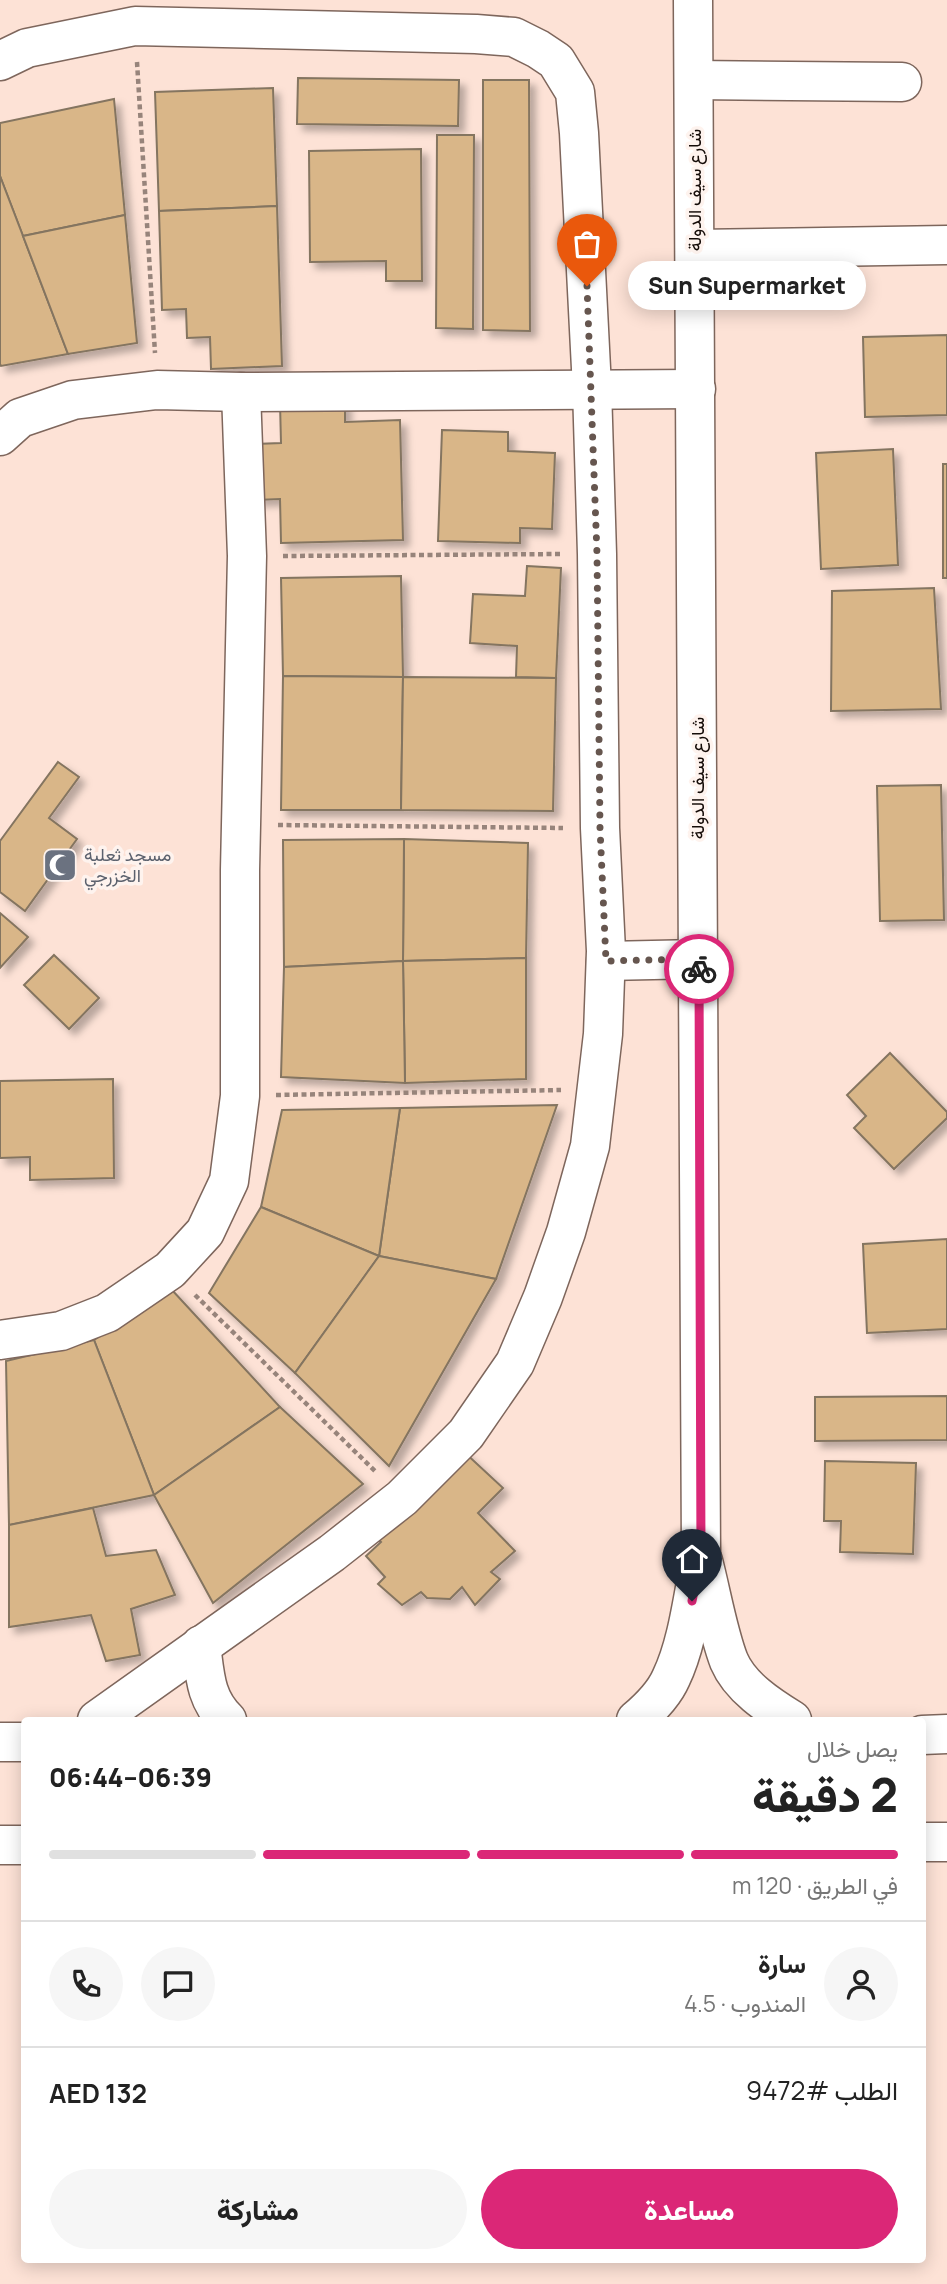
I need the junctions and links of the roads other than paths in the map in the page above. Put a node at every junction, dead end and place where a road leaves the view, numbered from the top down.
1 (693, 0) edge
2 (302, 15) edge
3 (0, 61) edge
4 (694, 80) junction
5 (902, 82) dead end
6 (947, 245) edge
7 (695, 249) junction
8 (592, 388) junction
9 (696, 389) junction
10 (241, 392) junction
11 (0, 436) edge
12 (699, 959) junction
13 (606, 961) junction
14 (0, 1340) edge
15 (701, 1556) junction
16 (201, 1645) junction
17 (102, 1717) edge
18 (224, 1717) edge
19 (640, 1717) edge
20 (788, 1717) edge
21 (947, 1734) edge
22 (926, 1735) edge
23 (0, 1742) edge
24 (21, 1742) edge
25 (926, 1842) edge
26 (947, 1842) edge
27 (0, 1845) edge
28 (21, 1845) edge

1 - 4 street, شارع سيف الدولة
2 - 3 street
2 - 8 street
4 - 5 street
4 - 7 street, شارع سيف الدولة
6 - 7 street
7 - 9 street, شارع سيف الدولة
8 - 9 street
8 - 10 street
8 - 13 street
9 - 12 street, شارع سيف الدولة
10 - 11 street
10 - 14 street
12 - 13 street
12 - 15 street, شارع سيف الدولة
13 - 16 street
15 - 19 street, شارع سيف الدولة
15 - 20 street, شارع سيف الدولة
16 - 17 street
16 - 18 street
21 - 22 street
23 - 24 street
25 - 26 street
27 - 28 street

